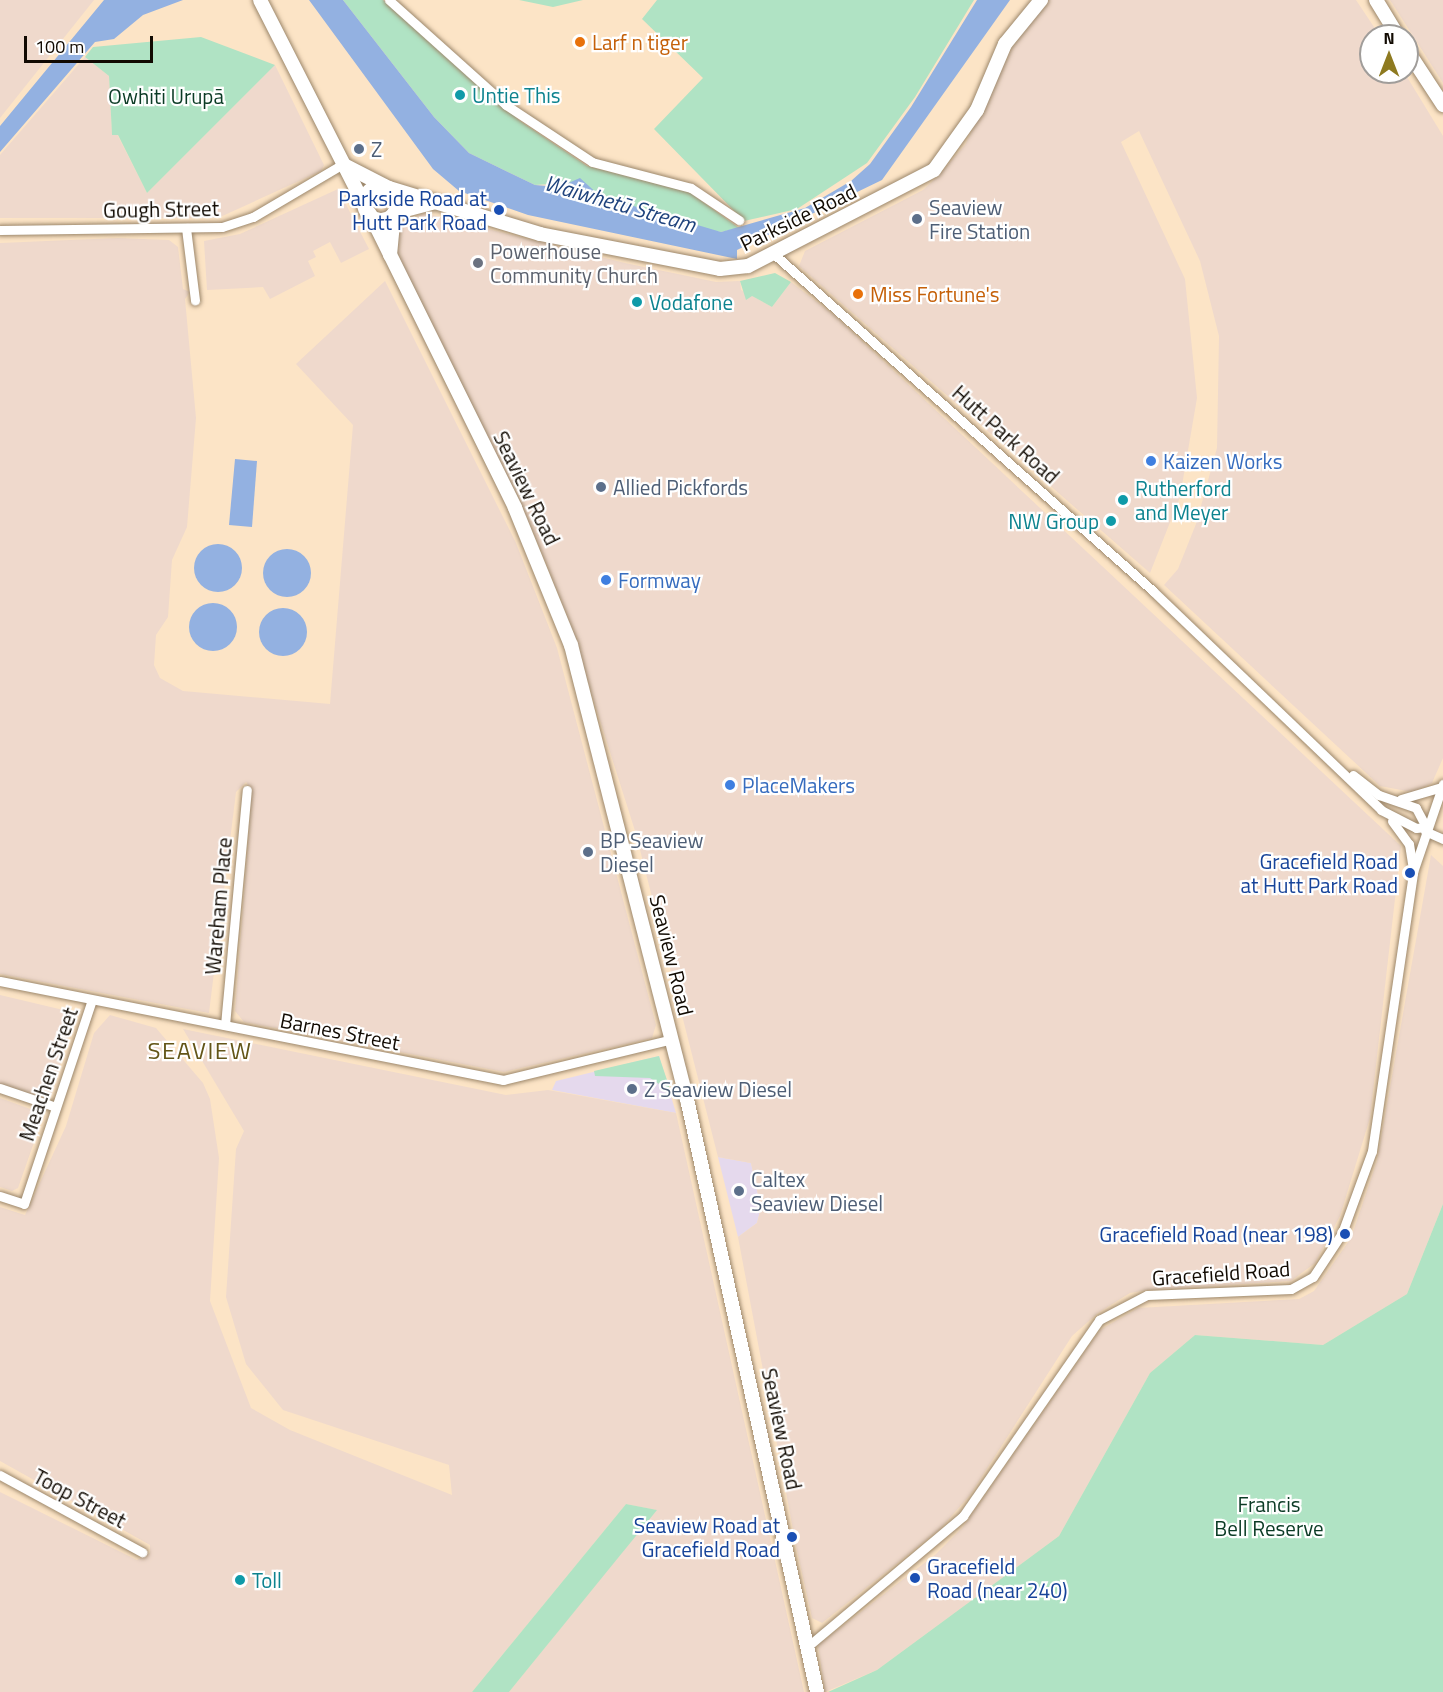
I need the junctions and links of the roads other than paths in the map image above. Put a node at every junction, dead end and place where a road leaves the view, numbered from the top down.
1 (260, 0) edge
2 (389, 0) edge
3 (1041, 0) edge
4 (1376, 0) edge
5 (1391, 24) edge
6 (1419, 68) edge
7 (1443, 105) edge
8 (344, 164) junction
9 (387, 187) junction
10 (441, 201) junction
11 (367, 210) junction
12 (394, 213) junction
13 (739, 220) dead end
14 (186, 228) junction
15 (0, 230) edge
16 (775, 255) junction
17 (391, 260) junction
18 (195, 300) dead end
19 (1341, 767) junction
20 (1442, 786) edge
21 (247, 790) dead end
22 (1390, 798) junction
23 (1389, 817) junction
24 (1425, 829) junction
25 (1443, 839) edge
26 (1413, 872) junction
27 (0, 981) edge
28 (92, 1000) junction
29 (225, 1025) junction
30 (672, 1039) junction
31 (0, 1088) edge
32 (56, 1107) junction
33 (0, 1196) edge
34 (0, 1475) edge
35 (142, 1552) dead end
36 (807, 1647) junction
37 (817, 1692) edge

1 - 8 main road, Seaview Road
2 - 13 street
3 - 16 main road, Parkside Road
4 - 5 main road
6 - 7 main road
8 - 9 main road
8 - 11 main road, Seaview Road
8 - 14 street, Gough Street
9 - 10 main road, Parkside Road
9 - 11 main road
9 - 12 main road
10 - 12 main road
10 - 16 main road, Parkside Road
11 - 12 main road
11 - 17 main road, Seaview Road
12 - 17 main road
14 - 15 street, Gough Street
14 - 18 street
16 - 19 street, Hutt Park Road
17 - 30 main road, Seaview Road
19 - 22 street, Hutt Park Road
19 - 23 street, Hutt Park Road
20 - 22 street
20 - 24 street, Gracefield Road
21 - 29 street, Wareham Place
22 - 24 street, Hutt Park Road
23 - 24 street, Hutt Park Road
23 - 26 street, Hutt Park Road
24 - 25 street
24 - 26 street, Gracefield Road
26 - 36 street, Gracefield Road
27 - 28 street, Barnes Street
28 - 29 street, Barnes Street
28 - 32 street, Meachen Street
29 - 30 street, Barnes Street
30 - 36 main road, Seaview Road
31 - 32 street
32 - 33 street, Meachen Street
34 - 35 street, Toop Street
36 - 37 main road, Seaview Road

